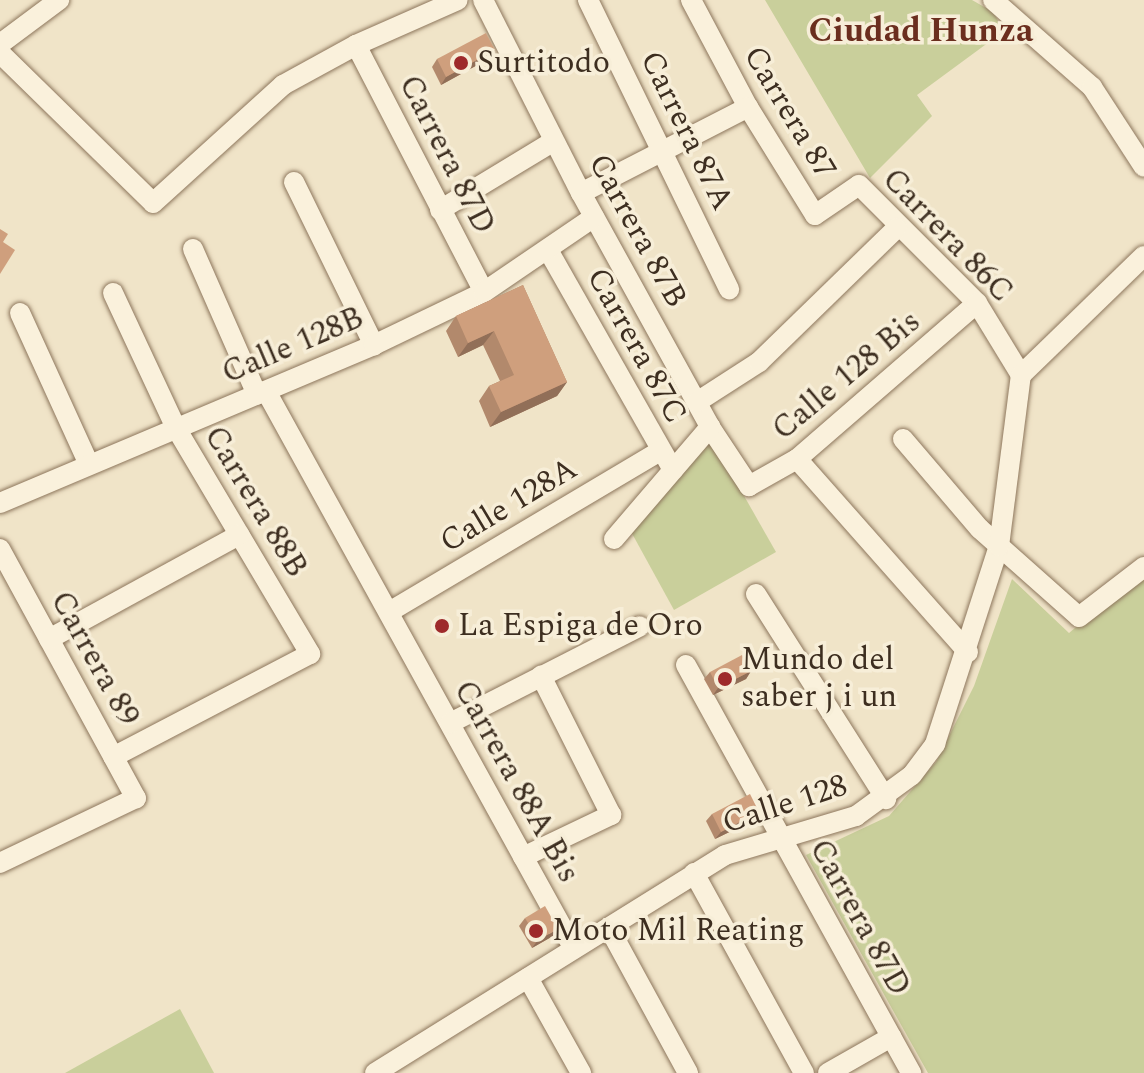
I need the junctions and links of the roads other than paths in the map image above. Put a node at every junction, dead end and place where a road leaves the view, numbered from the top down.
1 (59, 0) edge
2 (458, 0) edge
3 (483, 0) edge
4 (588, 0) edge
5 (691, 0) edge
6 (999, 1) edge
7 (0, 44) edge
8 (356, 45) junction
9 (0, 53) edge
10 (748, 107) junction
11 (554, 141) junction
12 (661, 148) junction
13 (1144, 167) edge
14 (294, 182) dead end
15 (852, 186) joint
16 (581, 193) junction
17 (440, 210) junction
18 (594, 217) junction
19 (897, 228) junction
20 (193, 249) dead end
21 (548, 250) junction
22 (1144, 256) edge
23 (729, 289) dead end
24 (484, 292) junction
25 (113, 293) dead end
26 (977, 303) junction
27 (20, 313) dead end
28 (374, 345) junction
29 (1021, 375) junction
30 (262, 393) junction
31 (697, 402) junction
32 (710, 427) junction
33 (176, 428) junction
34 (903, 439) dead end
35 (660, 451) junction
36 (797, 459) junction
37 (88, 462) junction
38 (673, 470) junction
39 (749, 486) joint
40 (0, 503) edge
41 (239, 535) junction
42 (614, 539) dead end
43 (999, 546) junction
44 (0, 549) edge
45 (1144, 567) edge
46 (756, 594) dead end
47 (389, 612) junction
48 (640, 626) dead end
49 (49, 639) junction
50 (968, 652) junction
51 (686, 665) dead end
52 (541, 676) junction
53 (450, 723) junction
54 (113, 757) junction
55 (886, 799) junction
56 (778, 835) junction
57 (523, 857) junction
58 (0, 863) edge
59 (694, 873) junction
60 (609, 928) junction
61 (574, 949) junction
62 (528, 978) junction
63 (891, 1037) junction
64 (403, 1065) edge
65 (375, 1073) edge
66 (581, 1073) edge
67 (688, 1073) edge
68 (804, 1073) edge
69 (828, 1073) edge
70 (911, 1073) edge

1 - 7 street
2 - 8 street
3 - 11 street, Carrera 87B
4 - 12 street, Carrera 87A
5 - 10 street, Carrera 87
6 - 13 street
8 - 9 street
8 - 17 street, Carrera 87D
10 - 12 street
10 - 15 street, Carrera 87
11 - 16 street, Carrera 87B
11 - 17 street
12 - 16 street
12 - 23 street, Carrera 87A
14 - 28 street
15 - 19 street, Carrera 86C
16 - 18 street, Carrera 87B
17 - 24 street, Carrera 87D
18 - 21 street, Calle 128B
18 - 31 street, Carrera 87B
19 - 26 street, Carrera 86C
19 - 31 street
20 - 30 street, Carrera 88A Bis
21 - 24 street, Calle 128B
21 - 35 street, Carrera 87C
22 - 29 street
24 - 28 street, Calle 128B
25 - 33 street, Carrera 88B
26 - 29 street, Carrera 86C
26 - 36 street, Calle 128 Bis
27 - 37 street
28 - 30 street, Calle 128B
29 - 43 street, Calle 128
30 - 33 street, Calle 128B
30 - 47 street, Carrera 88A Bis
31 - 32 street, Carrera 87B
32 - 38 street
32 - 39 street, Carrera 87B
33 - 37 street, Calle 128B
33 - 41 street, Carrera 88B
34 - 43 street
35 - 38 street, Carrera 87C
35 - 47 street, Calle 128A
36 - 39 street, Calle 128 Bis
36 - 50 street
37 - 40 street, Calle 128B
38 - 42 street
41 - 49 street
41 - 54 street, Carrera 88B
43 - 45 street
43 - 50 street, Calle 128
44 - 49 street, Carrera 89
46 - 55 street
47 - 53 street, Carrera 88A Bis
48 - 52 street
49 - 54 street, Carrera 89
50 - 55 street, Calle 128
51 - 56 street, Carrera 87D
52 - 53 street
52 - 57 street
53 - 57 street, Carrera 88A Bis
54 - 58 street, Carrera 89
55 - 56 street, Calle 128
56 - 59 street, Calle 128
56 - 63 street, Carrera 87D
57 - 61 street, Carrera 88A Bis
59 - 60 street, Calle 128
59 - 68 street
60 - 61 street, Calle 128
60 - 67 street
61 - 62 street, Calle 128
62 - 64 street, Calle 128
62 - 66 street
63 - 69 street
63 - 70 street, Carrera 87D
64 - 65 street, Calle 128

